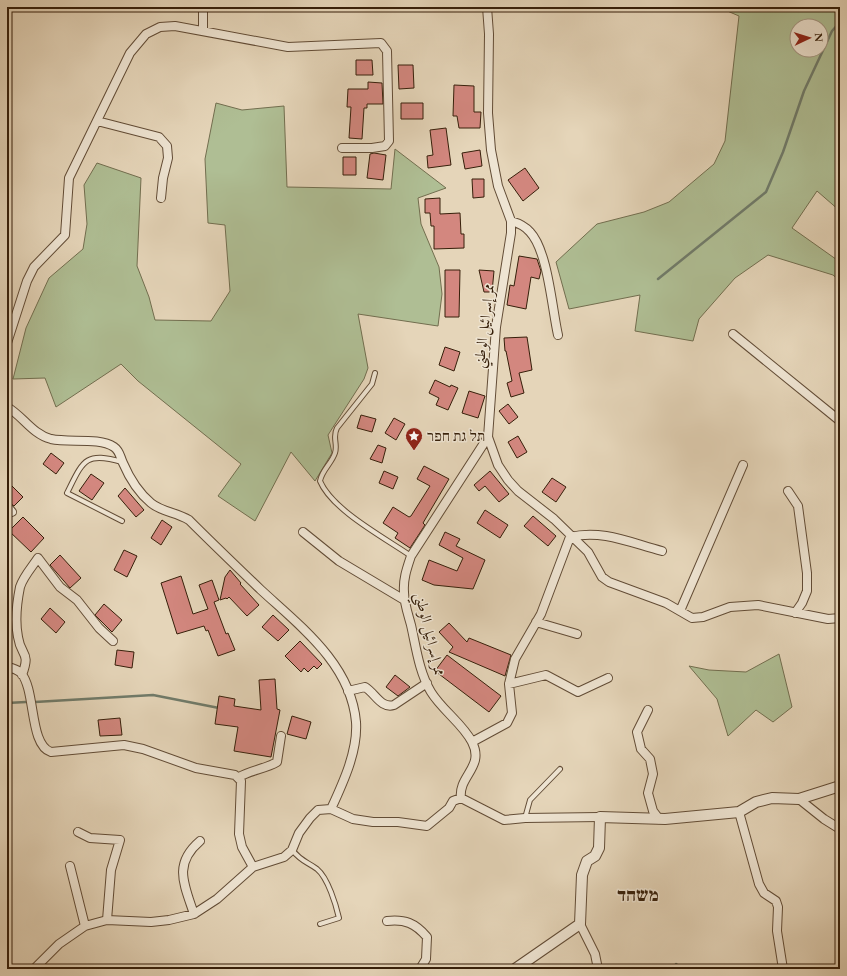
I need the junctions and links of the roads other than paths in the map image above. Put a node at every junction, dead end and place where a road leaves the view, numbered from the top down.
1 (203, 7) edge
2 (487, 7) edge
3 (203, 31) junction
4 (97, 121) junction
5 (342, 148) dead end
6 (161, 198) dead end
7 (511, 221) junction
8 (733, 334) dead end
9 (558, 335) dead end
10 (7, 343) edge
11 (375, 373) dead end
12 (7, 407) edge
13 (840, 421) edge
14 (488, 437) junction
15 (123, 462) junction
16 (743, 465) dead end
17 (788, 491) dead end
18 (122, 521) dead end
19 (303, 532) dead end
20 (570, 537) junction
21 (662, 551) dead end
22 (411, 556) junction
23 (406, 602) junction
24 (680, 611) junction
25 (794, 612) junction
26 (840, 618) edge
27 (536, 622) junction
28 (577, 634) dead end
29 (113, 641) dead end
30 (7, 667) edge
31 (22, 675) junction
32 (608, 678) dead end
33 (427, 683) junction
34 (509, 684) junction
35 (348, 691) junction
36 (648, 710) dead end
37 (281, 736) dead end
38 (472, 742) junction
39 (560, 769) dead end
40 (239, 777) junction
41 (840, 786) edge
42 (461, 798) junction
43 (800, 799) junction
44 (331, 809) junction
45 (739, 812) junction
46 (600, 817) junction
47 (525, 818) junction
48 (659, 818) junction
49 (840, 829) edge
50 (78, 832) dead end
51 (200, 840) dead end
52 (292, 850) junction
53 (70, 866) dead end
54 (253, 867) junction
55 (194, 914) junction
56 (107, 920) junction
57 (387, 921) dead end
58 (320, 924) dead end
59 (580, 924) junction
60 (86, 926) junction
61 (34, 969) edge
62 (420, 969) edge
63 (515, 969) edge
64 (598, 969) edge
65 (783, 969) edge

1 - 3 street
2 - 7 street, ممر إسرائيل الوطني
3 - 4 street
3 - 5 street
4 - 6 street
4 - 10 street
7 - 9 street
7 - 14 street, ممر إسرائيل الوطني
8 - 13 street
11 - 22 lane
12 - 15 street
14 - 20 street
14 - 22 street, ممر إسرائيل الوطني
15 - 18 lane
15 - 35 street
16 - 24 street
17 - 25 street
19 - 23 street
20 - 21 street
20 - 24 street
20 - 27 street
22 - 23 street, ممر إسرائيل الوطني
23 - 33 street, ممر إسرائيل الوطني
24 - 25 street
25 - 26 street
27 - 28 street
27 - 34 street
29 - 31 street
30 - 31 street
31 - 40 street
32 - 34 street
33 - 35 street
33 - 38 street, ممر إسرائيل الوطني
34 - 38 street
35 - 44 street
36 - 48 street
37 - 40 street
38 - 42 street
39 - 47 lane
40 - 54 street
41 - 43 street
42 - 44 street
42 - 47 street
43 - 45 street
43 - 49 street
44 - 52 street
45 - 48 street
45 - 65 street
46 - 47 street
46 - 48 street
46 - 59 street
50 - 56 street
51 - 55 street
52 - 54 street
52 - 58 lane
53 - 60 street
54 - 55 street
55 - 56 street
56 - 60 street
57 - 62 street
59 - 63 street
59 - 64 street
60 - 61 street

